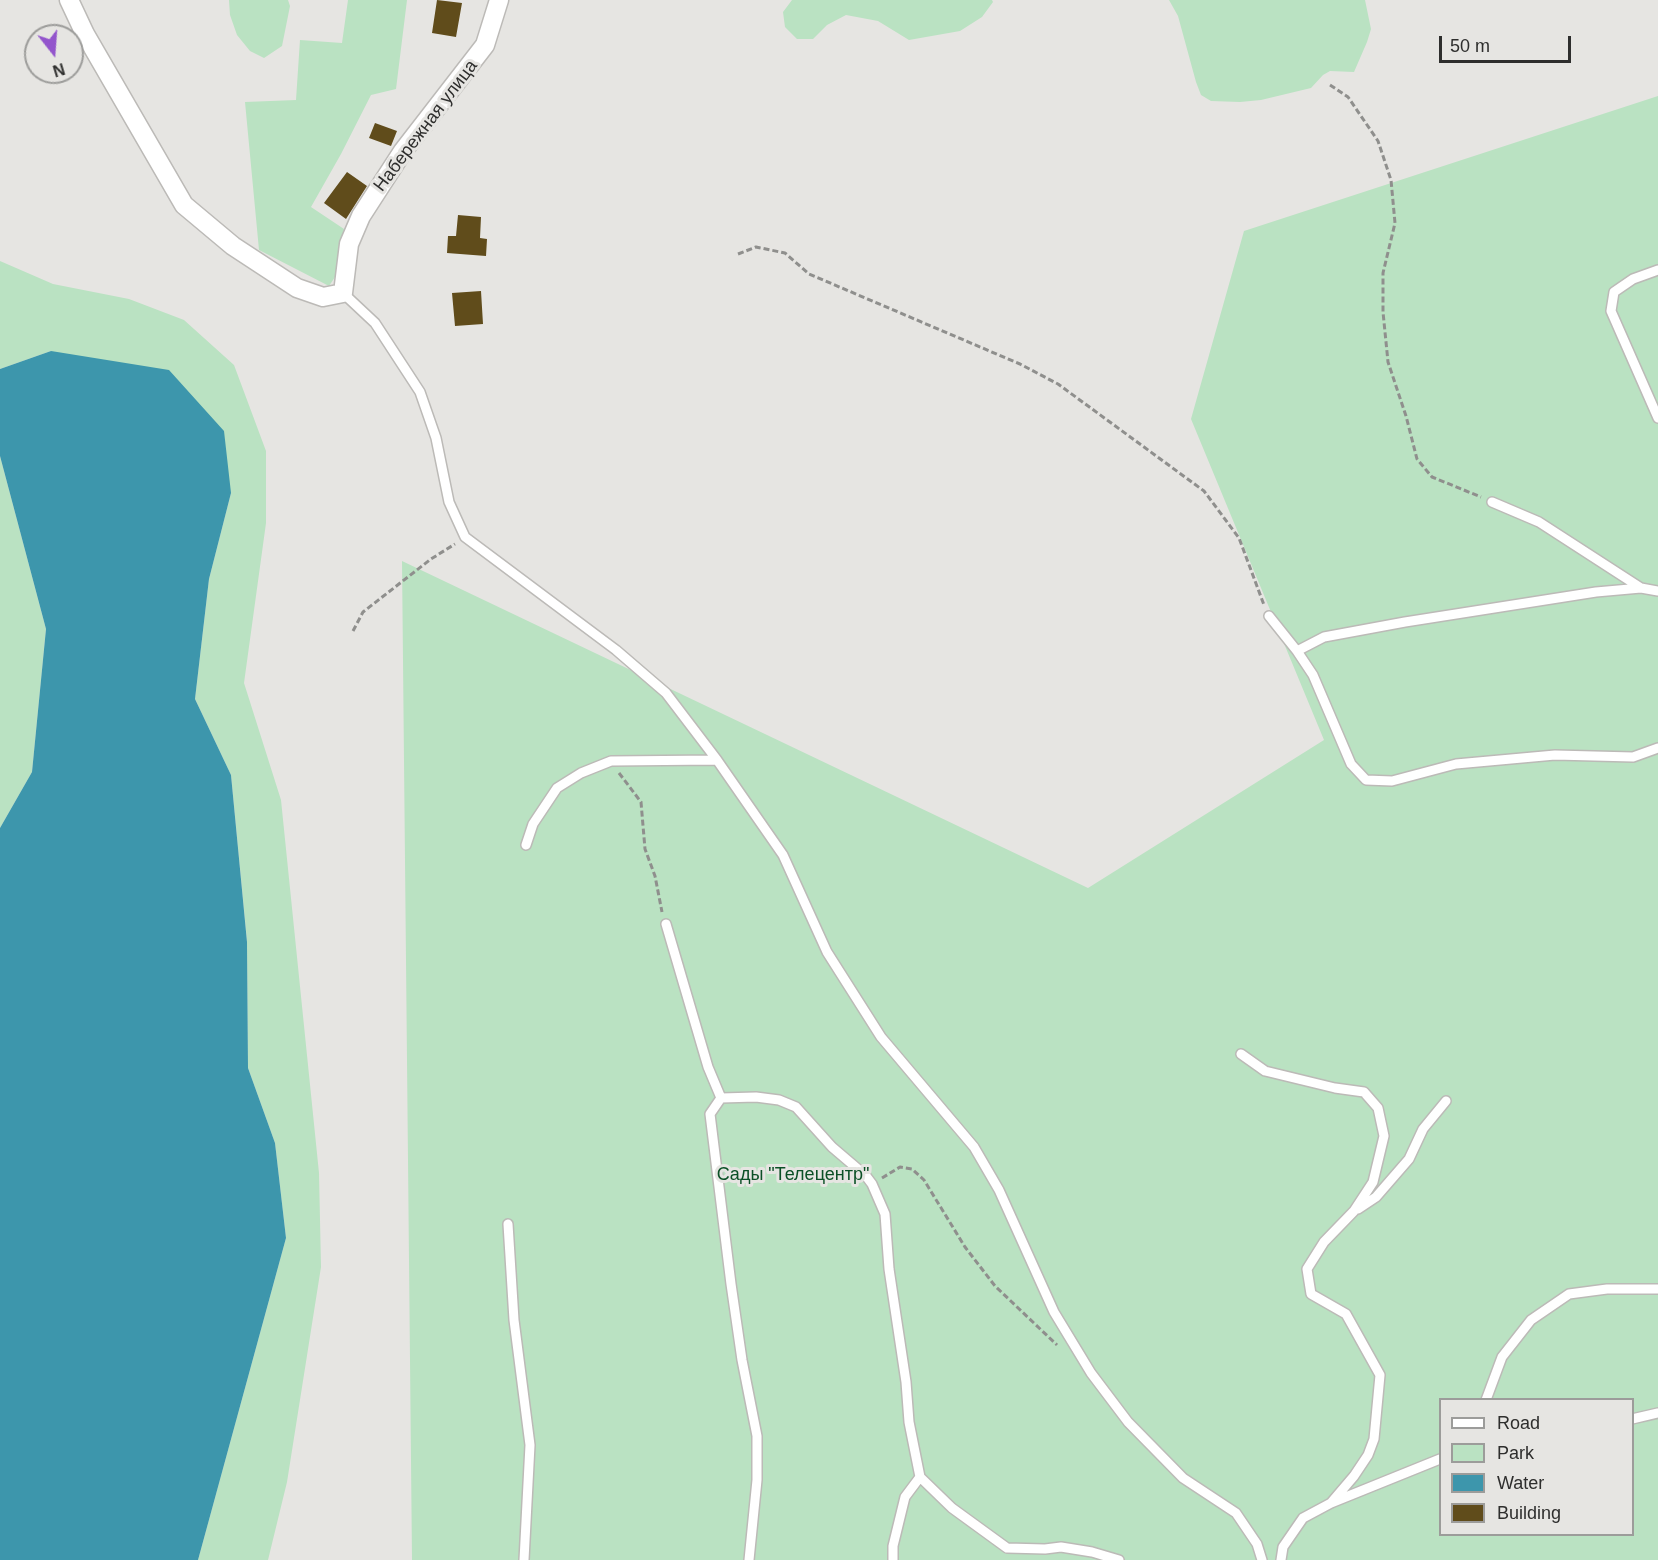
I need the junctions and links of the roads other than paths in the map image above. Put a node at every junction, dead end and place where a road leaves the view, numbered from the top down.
1 (69, 0) edge
2 (499, 0) edge
3 (1658, 270) edge
4 (343, 293) junction
5 (1658, 418) edge
6 (1492, 502) road end
7 (1641, 588) junction
8 (1658, 591) edge
9 (1269, 616) road end
10 (1297, 651) junction
11 (1658, 748) edge
12 (717, 760) junction
13 (526, 844) dead end
14 (666, 924) road end
15 (1241, 1054) dead end
16 (721, 1098) junction
17 (1446, 1101) dead end
18 (1354, 1211) junction
19 (508, 1224) dead end
20 (1658, 1289) edge
21 (1487, 1398) edge
22 (1658, 1413) edge
23 (1634, 1419) edge
24 (1439, 1459) edge
25 (920, 1477) junction
26 (1331, 1503) junction
27 (1045, 1550) junction
28 (524, 1560) edge
29 (749, 1560) edge
30 (893, 1560) edge
31 (1044, 1560) edge
32 (1119, 1560) edge
33 (1262, 1560) edge
34 (1281, 1560) edge

1 - 4 street
2 - 4 street, Набережная улица
3 - 5 lane
4 - 12 lane
6 - 7 lane
7 - 8 lane
7 - 10 lane
9 - 10 lane
10 - 11 lane
12 - 13 lane
12 - 33 lane
14 - 16 lane
15 - 18 lane
16 - 25 lane
16 - 29 lane
17 - 18 lane
18 - 26 lane
19 - 28 lane
20 - 21 lane
22 - 23 lane
24 - 26 lane
25 - 27 lane
25 - 30 lane
26 - 34 lane
27 - 31 lane
27 - 32 lane

